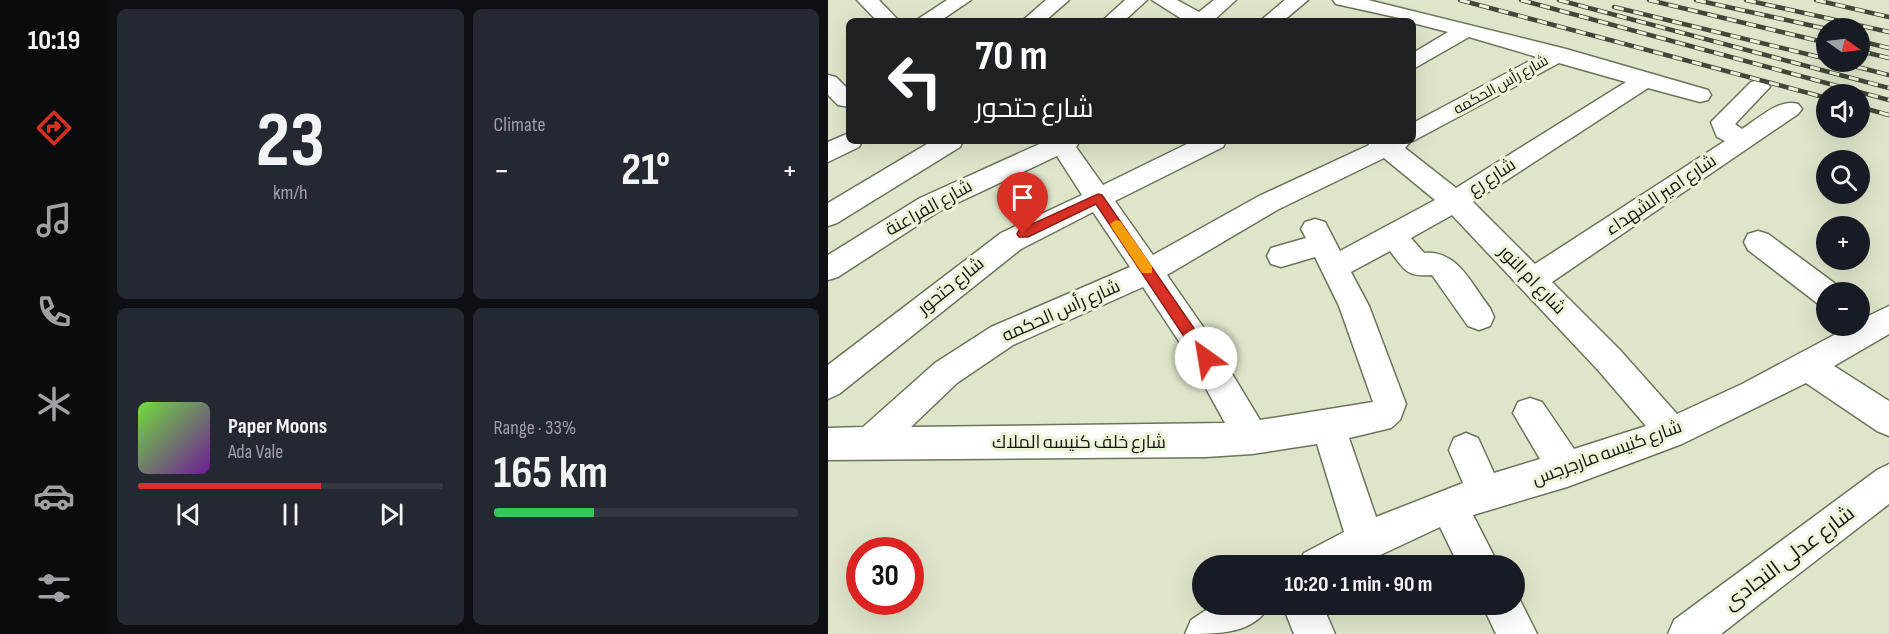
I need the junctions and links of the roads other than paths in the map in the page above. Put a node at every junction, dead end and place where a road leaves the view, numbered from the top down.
1 (867, 0) edge
2 (961, 0) edge
3 (1059, 0) edge
4 (1137, 0) edge
5 (1161, 0) edge
6 (1226, 0) edge
7 (1298, 0) edge
8 (1343, 0) edge
9 (1374, 15) edge
10 (886, 18) edge
11 (930, 18) edge
12 (1036, 18) edge
13 (1116, 18) edge
14 (1194, 18) edge
15 (1204, 18) edge
16 (1274, 18) edge
17 (1392, 18) edge
18 (1416, 22) edge
19 (1466, 30) junction
20 (1558, 54) junction
21 (1416, 60) edge
22 (1646, 79) junction
23 (1759, 87) dead end
24 (1700, 95) dead end
25 (1790, 110) dead end
26 (1416, 131) edge
27 (1744, 140) junction
28 (846, 143) edge
29 (946, 144) edge
30 (1059, 144) edge
31 (1064, 144) edge
32 (1208, 144) edge
33 (1386, 144) edge
34 (1389, 144) edge
35 (828, 153) edge
36 (1098, 198) junction
37 (1455, 201) junction
38 (828, 216) edge
39 (1393, 236) junction
40 (1758, 242) dead end
41 (1324, 247) junction
42 (1281, 256) dead end
43 (828, 269) edge
44 (1148, 272) junction
45 (1533, 281) junction
46 (1816, 286) edge
47 (1479, 317) dead end
48 (1874, 322) edge
49 (1807, 366) junction
50 (828, 384) edge
51 (1530, 413) dead end
52 (1889, 420) edge
53 (1329, 427) junction
54 (1672, 432) junction
55 (1252, 438) junction
56 (870, 443) junction
57 (828, 444) edge
58 (1466, 450) dead end
59 (1567, 470) junction
60 (1889, 482) edge
61 (1485, 494) junction
62 (1448, 506) junction
63 (1365, 540) junction
64 (1337, 555) edge
65 (1474, 555) edge
66 (1234, 615) edge
67 (1306, 615) edge
68 (1507, 615) edge
69 (1205, 634) edge
70 (1315, 634) edge
71 (1517, 634) edge
72 (1688, 634) edge

1 - 10 street
2 - 11 street
3 - 12 street
4 - 13 street
5 - 14 street
6 - 15 street
7 - 16 street
8 - 9 street
9 - 17 street
18 - 19 street
19 - 20 street
19 - 21 street
20 - 22 street
20 - 26 street, شارع رأس الحكمه
22 - 24 street
22 - 37 street, شارع رع
23 - 27 street
25 - 27 street, شارع امير الشهداء
27 - 45 street, شارع امير الشهداء
28 - 35 street
29 - 38 street
30 - 43 street, شارع الفراعنة
31 - 36 street
32 - 36 street, شارع حتحور
33 - 44 street, شارع رأس الحكمه
34 - 37 street, شارع ام النور
36 - 44 street
36 - 50 street, شارع حتحور
37 - 39 street, شارع رع
37 - 45 street, شارع ام النور
39 - 41 street, شارع رع
39 - 47 street
40 - 46 street
41 - 42 street, شارع رع
41 - 53 street, شارع خلف كنيسه الملاك
44 - 55 street
44 - 56 street, شارع رأس الحكمه
45 - 54 street, شارع ام النور
48 - 49 street, شارع كنيسه مارجرجس
49 - 52 street
49 - 54 street, شارع كنيسه مارجرجس
51 - 59 street
53 - 55 street, شارع خلف كنيسه الملاك
53 - 63 street
54 - 59 street, شارع كنيسه مارجرجس
55 - 56 street, شارع خلف كنيسه الملاك
56 - 57 street, شارع خلف كنيسه الملاك
58 - 61 street
59 - 61 street, شارع كنيسه مارجرجس
60 - 72 street, شارع عدلى النجادى
61 - 62 street, شارع كنيسه مارجرجس
62 - 63 street, شارع كنيسه مارجرجس
62 - 65 street
63 - 64 street, شارع كنيسه مارجرجس
66 - 69 street
67 - 70 street
68 - 71 street

